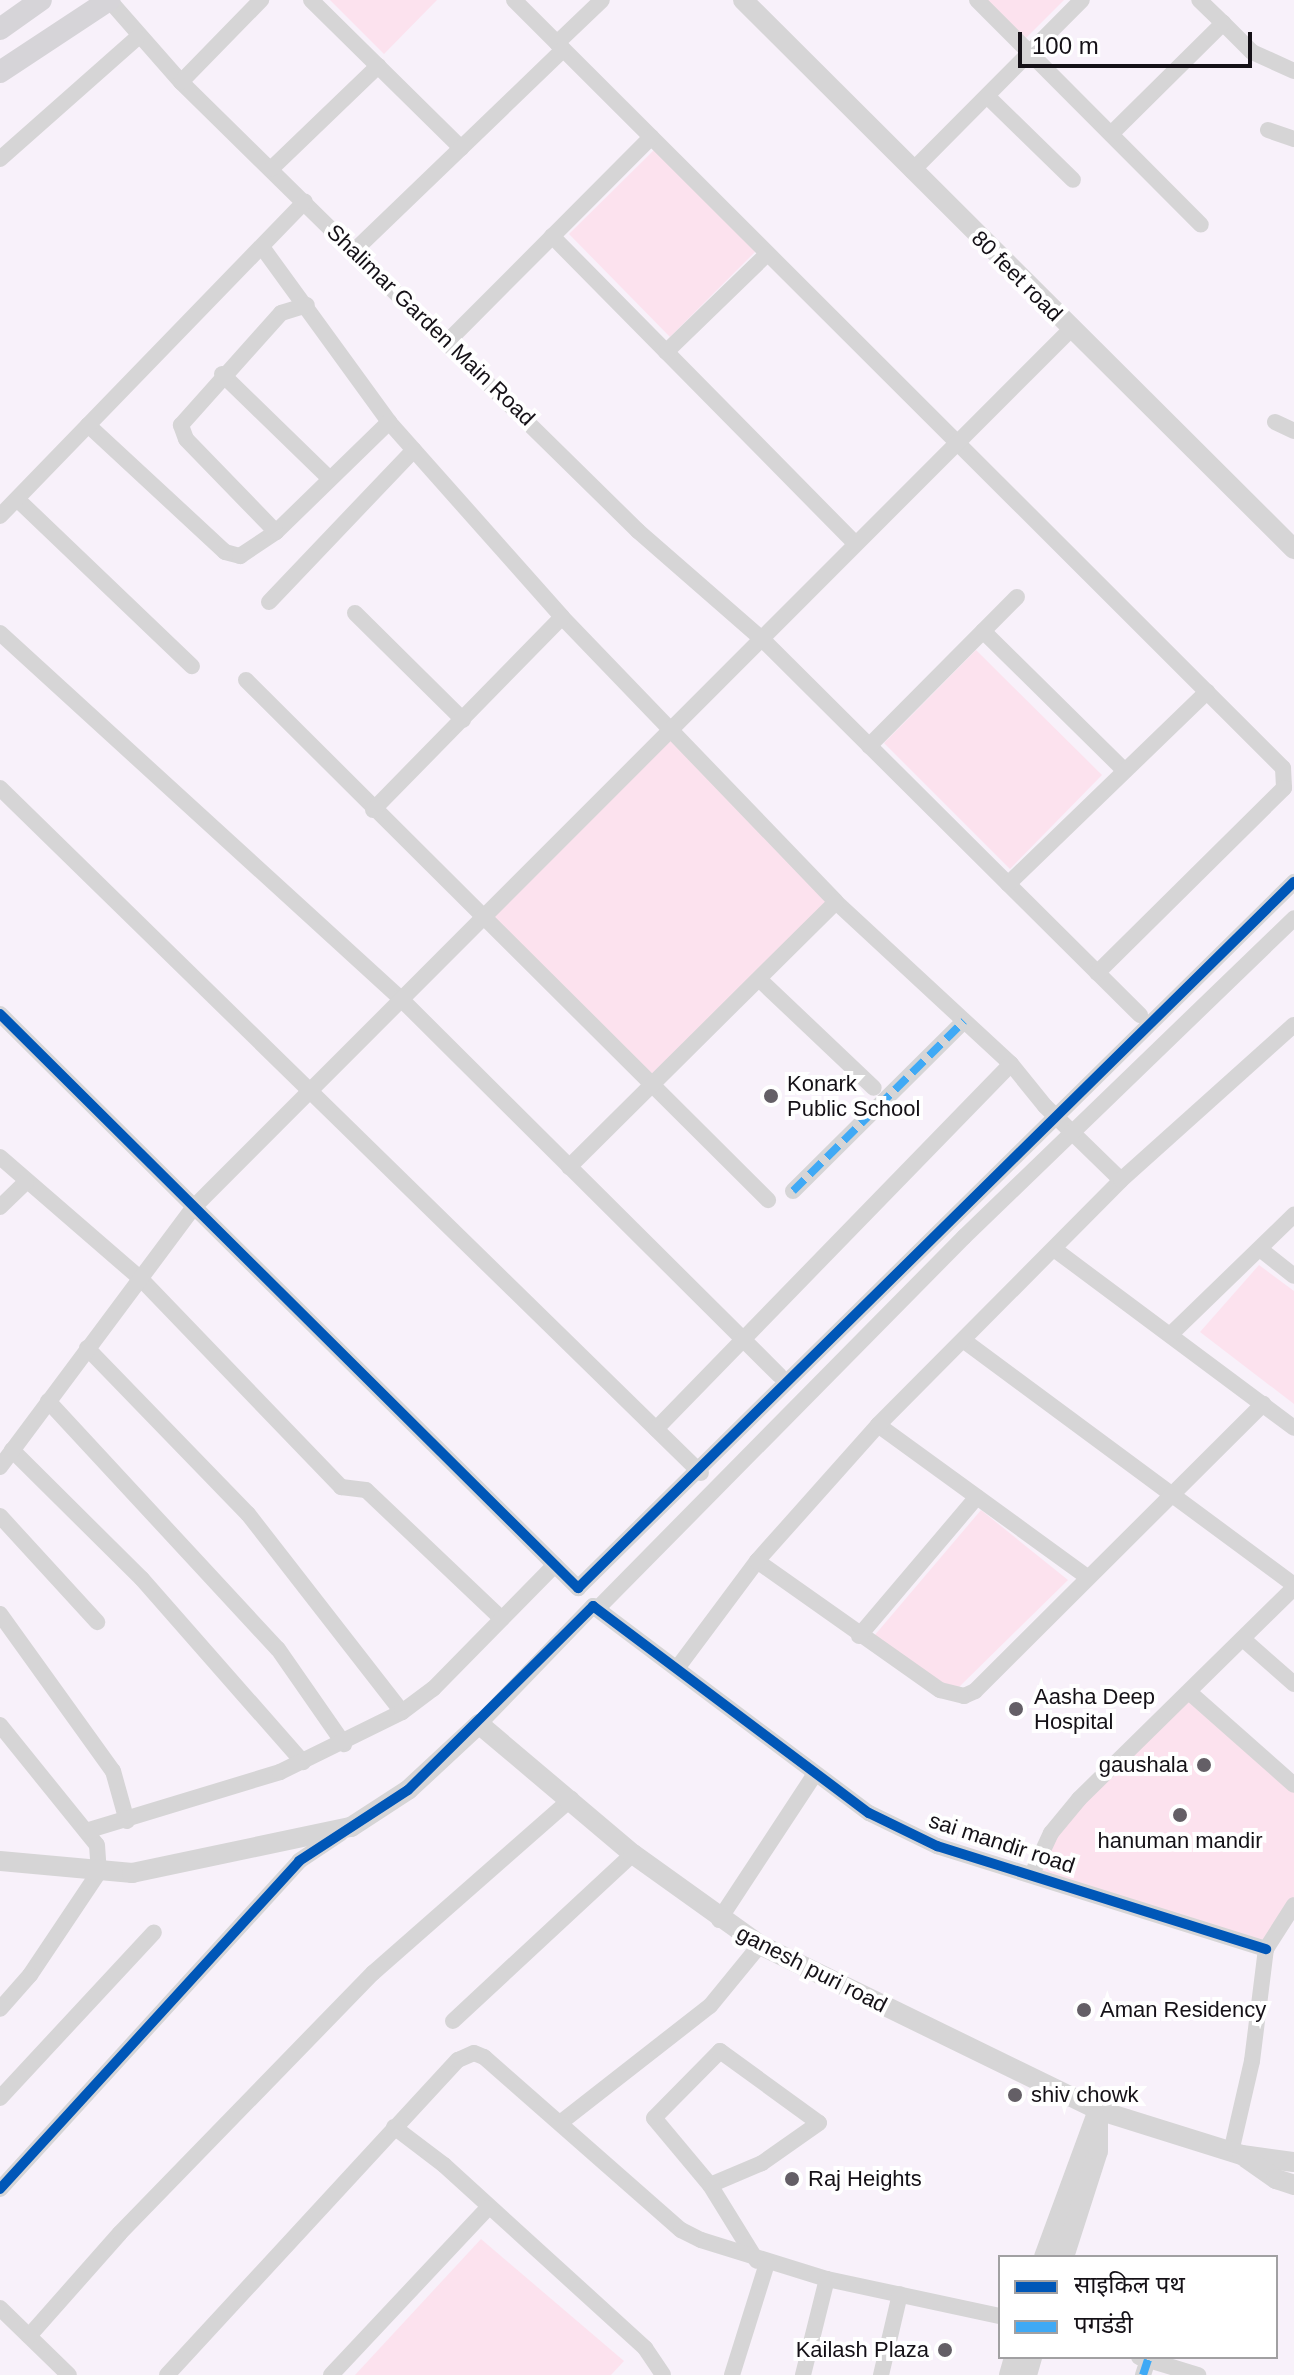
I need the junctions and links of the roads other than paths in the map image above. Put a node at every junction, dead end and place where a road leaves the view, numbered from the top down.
1 (41, 0) edge
2 (109, 0) edge
3 (261, 0) edge
4 (311, 0) edge
5 (514, 0) edge
6 (602, 0) edge
7 (743, 0) edge
8 (977, 0) edge
9 (1082, 0) edge
10 (1199, 0) edge
11 (1223, 23) junction
12 (0, 29) edge
13 (137, 38) junction
14 (560, 46) junction
15 (1030, 53) junction
16 (378, 66) junction
17 (1294, 71) edge
18 (0, 72) edge
19 (181, 82) junction
20 (987, 96) junction
21 (1268, 130) dead end
22 (1111, 134) junction
23 (651, 137) junction
24 (1294, 139) edge
25 (461, 148) junction
26 (0, 159) edge
27 (271, 169) junction
28 (912, 171) junction
29 (1073, 180) dead end
30 (305, 201) junction
31 (1201, 225) dead end
32 (552, 236) junction
33 (262, 247) junction
34 (355, 250) junction
35 (767, 254) junction
36 (307, 305) junction
37 (1070, 330) junction
38 (448, 341) junction
39 (666, 352) junction
40 (222, 374) junction
41 (389, 422) junction
42 (1275, 422) dead end
43 (88, 425) junction
44 (1294, 431) edge
45 (956, 442) junction
46 (414, 450) junction
47 (329, 478) junction
48 (17, 499) junction
49 (0, 516) edge
50 (276, 532) junction
51 (855, 543) junction
52 (1294, 549) edge
53 (1017, 597) dead end
54 (269, 602) dead end
55 (355, 613) dead end
56 (562, 617) junction
57 (983, 631) junction
58 (0, 633) edge
59 (763, 640) junction
60 (192, 666) dead end
61 (246, 680) dead end
62 (1207, 692) junction
63 (463, 720) junction
64 (667, 729) junction
65 (869, 746) junction
66 (1125, 771) junction
67 (0, 788) edge
68 (373, 810) junction
69 (1294, 882) edge
70 (1008, 884) junction
71 (836, 902) junction
72 (481, 916) junction
73 (1294, 918) edge
74 (1097, 973) junction
75 (759, 979) junction
76 (400, 998) junction
77 (0, 1014) edge
78 (1140, 1015) dead end
79 (964, 1021) junction
80 (1294, 1025) edge
81 (1011, 1064) junction
82 (651, 1085) junction
83 (311, 1087) junction
84 (874, 1088) dead end
85 (1056, 1117) junction
86 (1072, 1133) junction
87 (0, 1157) edge
88 (569, 1167) junction
89 (1121, 1180) junction
90 (26, 1182) junction
91 (793, 1191) dead end
92 (768, 1200) dead end
93 (0, 1207) edge
94 (194, 1207) junction
95 (1294, 1215) edge
96 (1054, 1249) junction
97 (1260, 1249) junction
98 (1294, 1276) edge
99 (141, 1279) junction
100 (1170, 1335) junction
101 (743, 1339) junction
102 (963, 1340) junction
103 (87, 1348) junction
104 (779, 1375) dead end
105 (48, 1401) junction
106 (1263, 1404) junction
107 (878, 1425) junction
108 (1294, 1428) edge
109 (656, 1429) junction
110 (12, 1450) junction
111 (0, 1467) edge
112 (701, 1473) junction
113 (1171, 1493) junction
114 (977, 1497) junction
115 (0, 1516) edge
116 (757, 1561) junction
117 (555, 1565) junction
118 (1087, 1577) junction
119 (1294, 1586) edge
120 (598, 1608) junction
121 (0, 1614) edge
122 (502, 1619) junction
123 (97, 1622) dead end
124 (859, 1636) junction
125 (1243, 1639) junction
126 (678, 1667) junction
127 (1294, 1684) edge
128 (1189, 1692) junction
129 (402, 1712) junction
130 (479, 1724) junction
131 (0, 1725) edge
132 (344, 1744) junction
133 (303, 1762) junction
134 (815, 1774) junction
135 (1294, 1785) edge
136 (571, 1799) junction
137 (127, 1821) junction
138 (351, 1827) junction
139 (86, 1831) junction
140 (633, 1854) junction
141 (0, 1861) edge
142 (99, 1872) junction
143 (1032, 1874) junction
144 (1294, 1905) edge
145 (719, 1920) junction
146 (154, 1932) dead end
147 (760, 1945) junction
148 (1266, 1949) junction
149 (0, 2009) edge
150 (453, 2021) dead end
151 (0, 2098) edge
152 (1098, 2110) junction
153 (560, 2123) junction
154 (394, 2127) junction
155 (1237, 2153) junction
156 (1294, 2162) edge
157 (710, 2185) junction
158 (1294, 2185) edge
159 (0, 2189) edge
160 (488, 2208) junction
161 (1045, 2255) edge
162 (1065, 2255) edge
163 (762, 2262) junction
164 (827, 2279) junction
165 (900, 2294) junction
166 (0, 2308) edge
167 (998, 2316) edge
168 (29, 2336) junction
169 (1143, 2364) edge
170 (69, 2375) edge
171 (167, 2375) edge
172 (331, 2375) edge
173 (663, 2375) edge
174 (732, 2375) edge
175 (803, 2375) edge
176 (881, 2375) edge
177 (1198, 2375) edge

1 - 12 main road
2 - 13 street, Shalimar Garden Main Road
2 - 18 main road
3 - 19 street
4 - 16 street
5 - 14 street
6 - 14 street
7 - 28 street, 80 feet road
8 - 15 street
9 - 15 street
10 - 11 street
11 - 17 street
11 - 22 street
13 - 19 street, Shalimar Garden Main Road
13 - 26 street
14 - 23 street
14 - 25 street
15 - 20 street
15 - 22 street
16 - 25 street
16 - 27 street
19 - 27 street, Shalimar Garden Main Road
20 - 28 street
20 - 29 street
21 - 24 street
22 - 31 street
23 - 32 street
23 - 35 street
25 - 34 street
27 - 30 street, Shalimar Garden Main Road
28 - 37 street, 80 feet road
30 - 33 street
30 - 34 street, Shalimar Garden Main Road
32 - 38 street
32 - 39 street
33 - 36 street
33 - 43 street
34 - 38 street, Shalimar Garden Main Road
35 - 39 street
35 - 45 street
36 - 40 street
36 - 41 street
37 - 45 street
37 - 52 street, 80 feet road
38 - 59 street, Shalimar Garden Main Road
39 - 51 street
40 - 47 street
40 - 50 street
41 - 46 street
41 - 47 street
42 - 44 street
43 - 48 street
43 - 50 street
45 - 51 street
45 - 62 street
46 - 54 street
46 - 56 street
47 - 50 street
48 - 49 street
48 - 60 street
51 - 59 street
53 - 57 street
55 - 63 street
56 - 63 street
56 - 64 street
57 - 65 street
57 - 66 street
58 - 76 street
59 - 64 street
59 - 65 street, Shalimar Garden Main Road
61 - 68 street
62 - 66 street
62 - 74 street
63 - 68 street
64 - 71 street
64 - 72 street
65 - 70 street, Shalimar Garden Main Road
66 - 70 street
67 - 83 street
68 - 72 street
69 - 85 street
70 - 74 street, Shalimar Garden Main Road
71 - 75 street
71 - 79 street
72 - 76 street
72 - 82 street
73 - 86 street
74 - 78 street, Shalimar Garden Main Road
75 - 82 street
75 - 84 street
76 - 83 street
76 - 88 street
77 - 94 street
79 - 81 street
79 - 91 street
80 - 89 street
81 - 85 street
81 - 101 street
82 - 88 street
82 - 92 street
83 - 94 street
83 - 109 street
85 - 86 street
85 - 112 street
86 - 89 street
86 - 120 street
87 - 90 street
88 - 101 street
89 - 96 street
90 - 93 street
90 - 99 street
94 - 99 street
94 - 117 street
95 - 97 street
96 - 100 street
96 - 102 street
97 - 98 street
97 - 100 street
99 - 103 street
99 - 122 street
100 - 106 street
101 - 104 street
101 - 109 street
102 - 107 street
102 - 113 street
103 - 105 street
103 - 129 street
105 - 110 street
105 - 132 street
106 - 108 street
106 - 113 street
107 - 114 street
107 - 116 street
109 - 112 street
110 - 111 street
110 - 133 street
112 - 117 street
113 - 118 street
113 - 119 street
114 - 118 street
114 - 124 street
115 - 123 street
116 - 124 street
116 - 126 street
117 - 122 street
118 - 124 street
119 - 125 street
120 - 126 street, sai mandir road
120 - 130 street
121 - 137 street
122 - 129 street
125 - 127 street
125 - 128 street
126 - 134 street, sai mandir road
128 - 135 street
128 - 143 street
129 - 132 street
130 - 136 street, ganesh puri road
130 - 138 street
131 - 139 street
132 - 133 street
133 - 137 street
134 - 143 street, sai mandir road
134 - 145 street
136 - 140 street, ganesh puri road
136 - 168 street
137 - 139 street
138 - 142 street
138 - 159 street
139 - 142 street
140 - 145 street, ganesh puri road
140 - 150 street
141 - 142 street
142 - 149 street
143 - 148 street, sai mandir road
144 - 148 street
145 - 147 street, ganesh puri road
146 - 151 street
147 - 152 street, ganesh puri road
147 - 153 street
148 - 155 street
152 - 155 street, ganesh puri road
152 - 161 street
152 - 162 street
153 - 154 street
153 - 163 street
154 - 160 street
154 - 171 street
155 - 156 street
155 - 158 street
157 - 157 street
157 - 163 street
160 - 172 street
160 - 173 street
163 - 164 street
163 - 174 street
164 - 165 street
164 - 175 street
165 - 167 street
165 - 176 street
166 - 168 street
168 - 170 street
169 - 177 street

